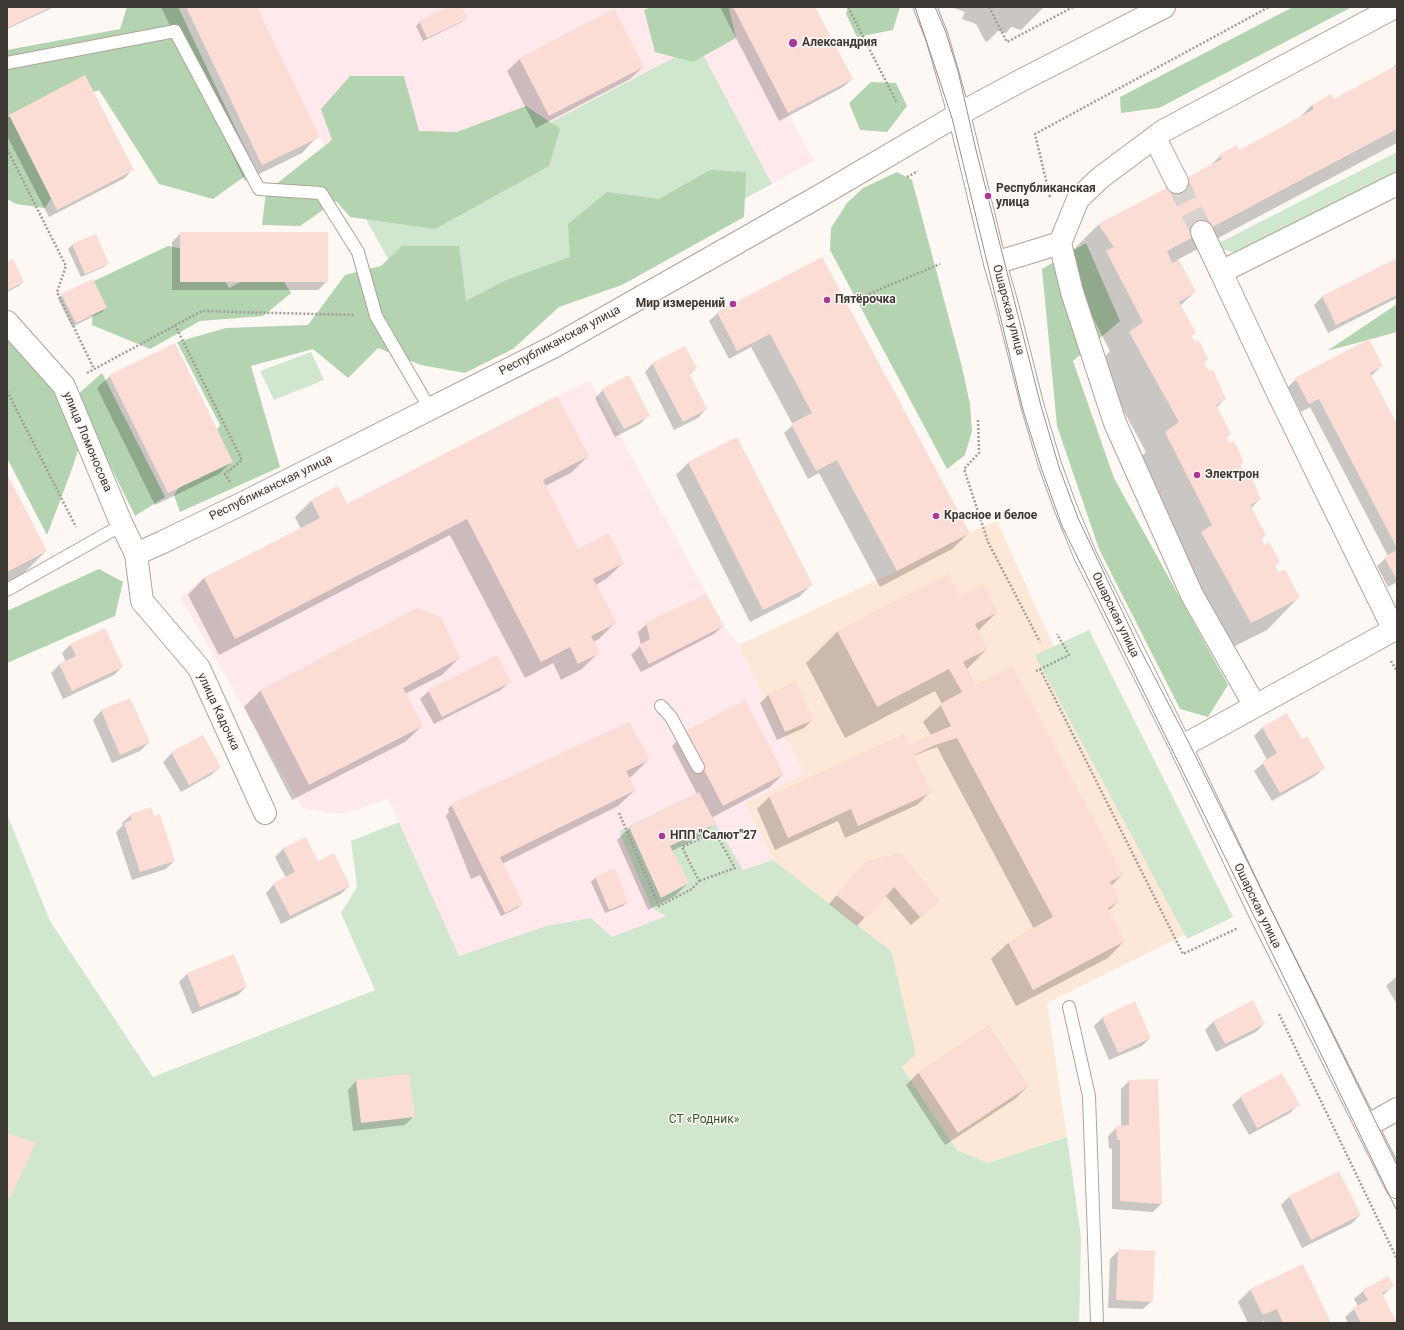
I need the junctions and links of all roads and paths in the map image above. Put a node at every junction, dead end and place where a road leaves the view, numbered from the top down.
1 (848, 7) edge
2 (925, 7) edge
3 (989, 7) edge
4 (1073, 7) edge
5 (1164, 7) edge
6 (1269, 7) edge
7 (1395, 7) edge
8 (7, 63) edge
9 (897, 103) dead end
10 (960, 114) junction
11 (1155, 138) junction
12 (7, 149) edge
13 (1177, 182) tunnel mouth
14 (1397, 184) edge
15 (1051, 204) dead end
16 (1202, 232) tunnel mouth
17 (1060, 243) junction
18 (995, 263) junction
19 (940, 264) dead end
20 (1221, 272) junction
21 (847, 303) dead end
22 (376, 316) junction
23 (7, 322) edge
24 (175, 325) junction
25 (94, 369) junction
26 (64, 386) junction
27 (7, 391) edge
28 (430, 409) junction
29 (978, 420) dead end
30 (241, 504) junction
31 (122, 525) junction
32 (86, 545) junction
33 (136, 554) junction
34 (7, 590) edge
35 (1396, 629) edge
36 (1058, 634) dead end
37 (1040, 642) dead end
38 (1040, 669) junction
39 (1036, 671) dead end
40 (662, 706) dead end
41 (1255, 706) junction
42 (1181, 747) junction
43 (698, 767) dead end
44 (265, 813) dead end
45 (619, 813) dead end
46 (699, 880) junction
47 (1236, 924) dead end
48 (1238, 928) junction
49 (1241, 935) dead end
50 (1069, 1007) dead end
51 (1276, 1007) dead end
52 (1397, 1109) edge
53 (1367, 1126) junction
54 (1397, 1188) edge
55 (1397, 1259) edge
56 (1097, 1323) edge

1 - 9 path
2 - 10 street, Ошарская улица
3 - 4 path
5 - 10 street, Республиканская улица
6 - 15 path
7 - 11 street
8 - 22 lane
10 - 18 street, Ошарская улица
10 - 28 street, Республиканская улица
11 - 13 street
11 - 17 street
12 - 25 path
14 - 20 street
16 - 20 street
17 - 18 street
17 - 41 street
18 - 42 street, Ошарская улица
19 - 21 path
20 - 35 street
22 - 24 path
22 - 28 lane
23 - 26 street, улица Ломоносова
24 - 25 path
24 - 30 path
25 - 26 path
26 - 31 street, улица Ломоносова
27 - 32 path
28 - 30 street, Республиканская улица
29 - 37 path
30 - 33 street, Республиканская улица
31 - 32 lane
31 - 33 street, улица Ломоносова
32 - 34 lane
33 - 44 street, улица Кадочка
35 - 41 street
36 - 38 path
38 - 39 path
38 - 48 path
40 - 43 lane
41 - 42 street
42 - 53 street, Ошарская улица
45 - 46 path
46 - 46 path
47 - 48 path
48 - 49 path
50 - 56 lane
51 - 55 path
52 - 53 street
53 - 54 street, Ошарская улица

